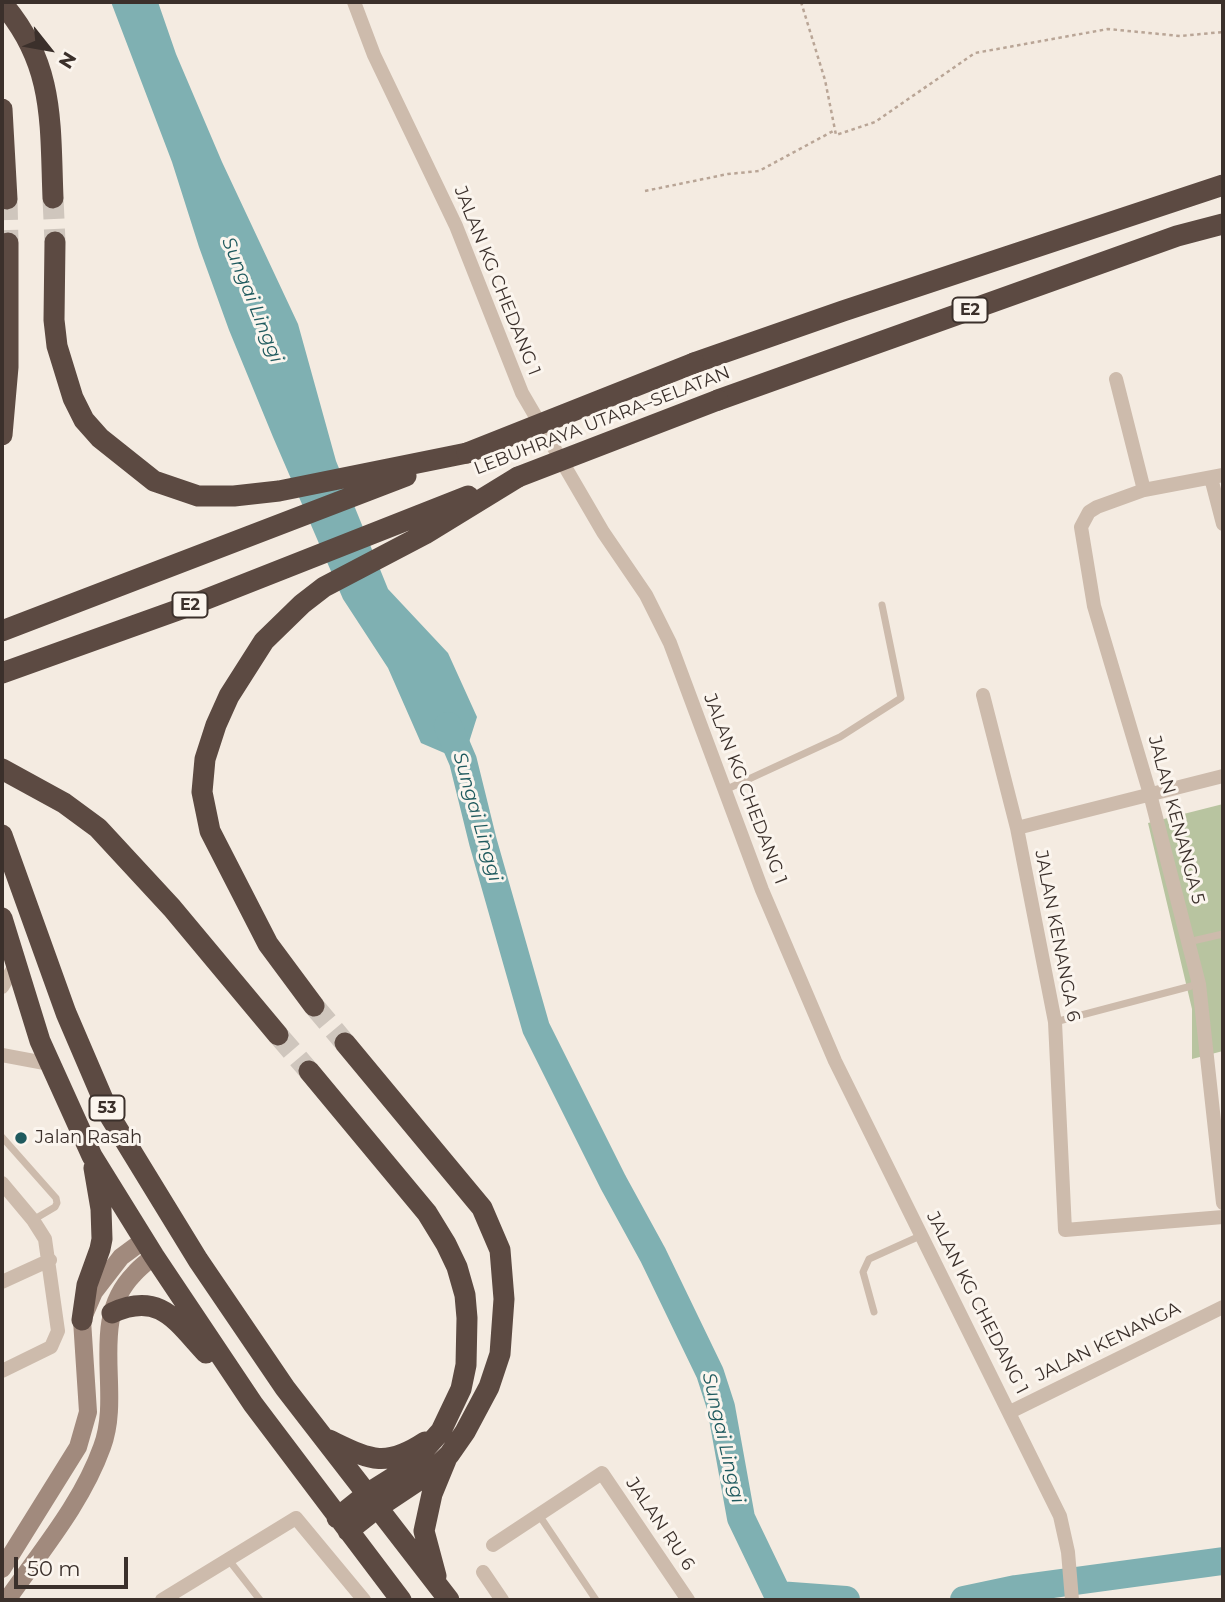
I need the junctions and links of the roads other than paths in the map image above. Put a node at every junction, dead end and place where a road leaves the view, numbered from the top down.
1 (350, 2) edge
2 (2, 3) edge
3 (2, 109) edge
4 (1223, 185) edge
5 (53, 198) tunnel mouth
6 (7, 199) dead end
7 (1223, 224) edge
8 (55, 242) tunnel mouth
9 (9, 243) dead end
10 (1116, 379) dead end
11 (2, 435) edge
12 (467, 453) junction
13 (518, 477) junction
14 (1217, 477) edge
15 (1144, 490) junction
16 (1223, 524) edge
17 (882, 605) dead end
18 (2, 632) edge
19 (2, 673) edge
20 (983, 695) dead end
21 (2, 769) edge
22 (1223, 776) edge
23 (724, 790) junction
24 (1150, 794) junction
25 (1017, 828) junction
26 (2, 835) edge
27 (2, 918) edge
28 (1223, 934) edge
29 (1188, 942) junction
30 (15, 966) junction
31 (1199, 984) junction
32 (2, 987) edge
33 (314, 1006) tunnel mouth
34 (1055, 1022) junction
35 (278, 1034) tunnel mouth
36 (345, 1043) tunnel mouth
37 (2, 1055) edge
38 (50, 1064) junction
39 (309, 1071) tunnel mouth
40 (2, 1137) edge
41 (92, 1156) junction
42 (2, 1183) edge
43 (158, 1198) junction
44 (1223, 1203) edge
45 (1223, 1217) edge
46 (33, 1220) junction
47 (920, 1236) junction
48 (153, 1246) junction
49 (50, 1260) junction
50 (198, 1260) junction
51 (2, 1282) edge
52 (1223, 1307) edge
53 (874, 1312) dead end
54 (112, 1313) junction
55 (82, 1320) junction
56 (2, 1371) edge
57 (253, 1404) junction
58 (1010, 1412) junction
59 (441, 1431) junction
60 (324, 1437) junction
61 (449, 1455) junction
62 (372, 1501) junction
63 (539, 1515) junction
64 (343, 1525) junction
65 (494, 1545) dead end
66 (5, 1558) edge
67 (228, 1559) junction
68 (483, 1572) dead end
69 (443, 1593) edge
70 (7, 1600) edge
71 (162, 1600) edge
72 (260, 1600) edge
73 (363, 1600) edge
74 (401, 1600) edge
75 (502, 1600) edge
76 (596, 1600) edge
77 (688, 1600) edge
78 (1072, 1600) edge

1 - 23 street, JALAN KG CHEDANG 1
2 - 5 highway
3 - 6 highway
4 - 12 highway, LEBUHRAYA UTARA–SELATAN / E2, bridge
7 - 13 highway, LEBUHRAYA UTARA–SELATAN / E2, bridge
8 - 12 highway
9 - 11 highway
10 - 15 street
12 - 18 highway, LEBUHRAYA UTARA–SELATAN / E2
13 - 19 highway, LEBUHRAYA UTARA–SELATAN / E2
13 - 33 highway
14 - 15 street, JALAN KENANGA 5
14 - 16 street
15 - 24 street, JALAN KENANGA 5
17 - 23 lane
20 - 25 street, JALAN KENANGA 6
21 - 35 highway
22 - 24 street
23 - 47 street, JALAN KG CHEDANG 1
24 - 25 street
24 - 29 street, JALAN KENANGA 5
25 - 34 street, JALAN KENANGA 6
26 - 43 highway, 53
27 - 30 highway, 53
28 - 29 lane
29 - 31 street, JALAN KENANGA 5
30 - 32 street
30 - 38 highway, 53
31 - 34 lane
31 - 44 street, JALAN KENANGA 5
34 - 45 street, JALAN KENANGA 6
36 - 61 highway
37 - 38 street
38 - 41 highway, 53
39 - 59 highway
40 - 46 lane
41 - 48 highway, 53
41 - 55 highway
42 - 46 street
43 - 48 highway
43 - 50 highway, 53
46 - 49 street
47 - 53 lane
47 - 58 street, JALAN KG CHEDANG 1
48 - 50 highway
48 - 54 main road
48 - 55 main road
48 - 57 highway, 53
49 - 51 street
49 - 56 street
50 - 60 highway, 53
52 - 58 street, JALAN KENANGA
54 - 57 highway
54 - 70 main road
55 - 66 main road
57 - 64 highway, 53
58 - 78 street, JALAN KG CHEDANG 1
59 - 60 highway
59 - 62 highway
60 - 62 highway, 53
61 - 62 highway
61 - 69 highway
62 - 64 highway
62 - 69 highway, 53
63 - 65 street, JALAN RU 6
63 - 76 lane
63 - 77 street, JALAN RU 6
64 - 74 highway, 53
67 - 71 street
67 - 72 lane
67 - 73 street
68 - 75 street

